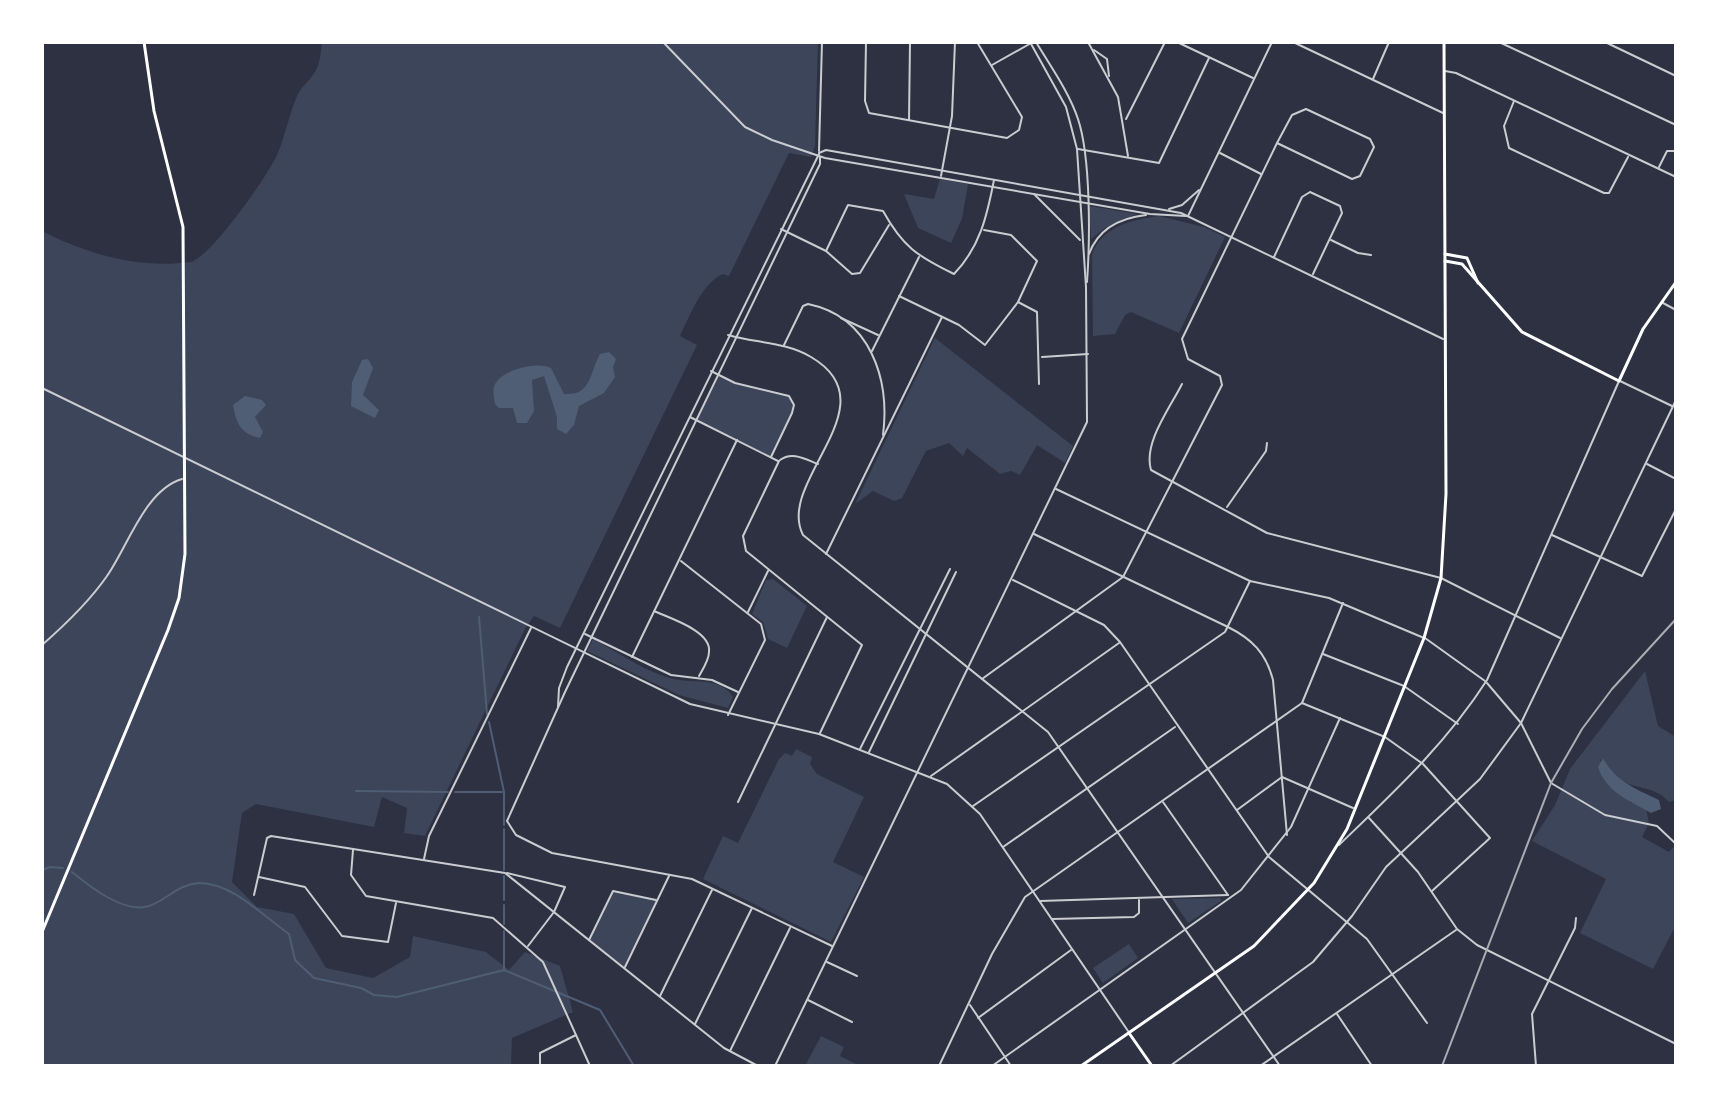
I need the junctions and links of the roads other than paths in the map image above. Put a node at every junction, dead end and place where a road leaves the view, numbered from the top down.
1 (144, 42) edge
2 (663, 42) edge
3 (822, 42) edge
4 (866, 42) edge
5 (910, 42) edge
6 (955, 42) edge
7 (977, 42) edge
8 (1032, 42) edge
9 (1088, 42) edge
10 (1165, 42) edge
11 (1177, 42) edge
12 (1272, 42) edge
13 (1293, 42) edge
14 (1389, 42) edge
15 (1444, 42) edge
16 (1499, 42) edge
17 (1605, 42) edge
18 (1092, 49) junction
19 (1209, 58) junction
20 (992, 65) junction
21 (1444, 71) junction
22 (1676, 76) edge
23 (1109, 77) junction
24 (1254, 79) junction
25 (1372, 80) junction
26 (1514, 100) junction
27 (1444, 113) junction
28 (909, 121) junction
29 (1125, 122) junction
30 (1676, 125) edge
31 (949, 128) junction
32 (1277, 143) junction
33 (1077, 149) junction
34 (1084, 150) junction
35 (1676, 151) edge
36 (1219, 152) junction
37 (819, 153) junction
38 (1629, 155) junction
39 (1128, 157) junction
40 (942, 169) junction
41 (1658, 169) junction
42 (1262, 174) junction
43 (941, 176) junction
44 (1676, 177) edge
45 (994, 179) junction
46 (993, 185) junction
47 (1202, 186) junction
48 (1033, 193) junction
49 (1081, 195) junction
50 (1086, 196) junction
51 (1081, 201) junction
52 (1086, 202) junction
53 (1169, 209) junction
54 (1150, 214) junction
55 (1188, 216) junction
56 (890, 224) junction
57 (780, 228) junction
58 (983, 229) junction
59 (787, 232) junction
60 (1232, 237) junction
61 (1330, 239) junction
62 (1081, 241) junction
63 (826, 251) junction
64 (1445, 254) junction
65 (1088, 255) junction
66 (1371, 255) dead end
67 (919, 257) junction
68 (1274, 257) junction
69 (1445, 261) junction
70 (1313, 275) junction
71 (1676, 282) edge
72 (1478, 283) junction
73 (1086, 287) junction
74 (899, 296) junction
75 (1018, 302) junction
76 (1660, 302) junction
77 (1676, 310) edge
78 (836, 316) junction
79 (942, 317) junction
80 (728, 335) junction
81 (879, 336) junction
82 (735, 338) junction
83 (1446, 340) junction
84 (783, 346) junction
85 (871, 352) junction
86 (1088, 354) junction
87 (1039, 357) junction
88 (711, 371) junction
89 (718, 374) junction
90 (1619, 381) junction
91 (1039, 384) dead end
92 (1182, 384) dead end
93 (42, 388) edge
94 (1676, 400) edge
95 (1673, 406) junction
96 (688, 416) junction
97 (696, 420) junction
98 (883, 438) junction
99 (737, 440) junction
100 (1267, 443) dead end
101 (183, 457) junction
102 (771, 457) junction
103 (779, 461) junction
104 (818, 464) junction
105 (1645, 464) junction
106 (183, 478) junction
107 (1676, 479) edge
108 (1174, 483) junction
109 (1056, 489) junction
110 (1226, 508) junction
111 (1676, 509) edge
112 (636, 524) junction
113 (644, 527) junction
114 (1145, 531) junction
115 (1034, 534) junction
116 (1550, 534) junction
117 (826, 555) junction
118 (1600, 558) junction
119 (679, 560) junction
120 (950, 569) dead end
121 (768, 570) junction
122 (956, 572) dead end
123 (1123, 577) junction
124 (1441, 578) junction
125 (1013, 580) junction
126 (1250, 581) junction
127 (1343, 603) junction
128 (654, 611) junction
129 (1078, 611) junction
130 (747, 614) junction
131 (1515, 616) junction
132 (827, 617) junction
133 (1228, 627) junction
134 (531, 628) junction
135 (919, 629) junction
136 (583, 633) junction
137 (926, 634) junction
138 (592, 637) junction
139 (1424, 638) junction
140 (1561, 639) junction
141 (1120, 642) junction
142 (42, 645) edge
143 (575, 650) junction
144 (583, 654) junction
145 (1322, 654) junction
146 (632, 657) junction
147 (969, 669) junction
148 (699, 677) junction
149 (981, 680) junction
150 (1486, 682) junction
151 (1148, 684) junction
152 (1404, 686) junction
153 (739, 693) junction
154 (1302, 703) junction
155 (558, 708) junction
156 (1022, 711) junction
157 (728, 715) junction
158 (1340, 718) junction
159 (1276, 722) junction
160 (1521, 723) junction
161 (776, 724) junction
162 (1458, 724) junction
163 (1177, 725) junction
164 (819, 734) junction
165 (1385, 737) junction
166 (1059, 747) junction
167 (860, 749) junction
168 (869, 752) junction
169 (1423, 764) junction
170 (1207, 769) junction
171 (919, 771) junction
172 (931, 776) junction
173 (1282, 777) junction
174 (1087, 788) junction
175 (1311, 789) junction
176 (1457, 800) junction
177 (1162, 801) junction
178 (738, 802) dead end
179 (973, 806) junction
180 (1355, 809) junction
181 (1236, 810) junction
182 (1368, 817) junction
183 (1117, 831) junction
184 (1287, 835) junction
185 (1676, 844) edge
186 (1339, 845) junction
187 (1002, 847) junction
188 (353, 848) junction
189 (1400, 853) junction
190 (1269, 857) junction
191 (424, 860) junction
192 (505, 873) junction
193 (669, 874) junction
194 (259, 877) junction
195 (713, 888) junction
196 (1031, 890) junction
197 (1308, 891) junction
198 (1431, 891) junction
199 (254, 895) dead end
200 (1229, 896) junction
201 (1162, 897) junction
202 (1139, 898) junction
203 (657, 900) junction
204 (1039, 901) junction
205 (396, 902) junction
206 (752, 908) junction
207 (554, 912) junction
208 (1576, 918) dead end
209 (1051, 919) junction
210 (1347, 922) junction
211 (791, 927) junction
212 (1457, 929) junction
213 (1187, 931) junction
214 (42, 932) edge
215 (589, 941) junction
216 (527, 947) junction
217 (833, 947) junction
218 (1072, 949) junction
219 (825, 961) junction
220 (624, 968) junction
221 (1216, 973) junction
222 (1392, 975) junction
223 (857, 976) dead end
224 (1548, 981) junction
225 (1101, 990) junction
226 (659, 997) junction
227 (807, 999) junction
228 (969, 1004) junction
229 (1336, 1013) junction
230 (1244, 1014) junction
231 (978, 1018) junction
232 (852, 1022) dead end
233 (1427, 1023) dead end
234 (694, 1025) junction
235 (1129, 1033) junction
236 (577, 1035) junction
237 (1676, 1044) edge
238 (729, 1052) junction
239 (1274, 1056) junction
240 (1005, 1057) junction
241 (540, 1066) edge
242 (590, 1066) edge
243 (758, 1066) edge
244 (775, 1066) edge
245 (939, 1066) edge
246 (992, 1066) edge
247 (1011, 1066) edge
248 (1081, 1066) edge
249 (1152, 1066) edge
250 (1170, 1066) edge
251 (1260, 1066) edge
252 (1280, 1066) edge
253 (1372, 1066) edge
254 (1536, 1066) edge

1 - 101 main road
2 - 37 street
3 - 37 street
4 - 28 street
5 - 28 street
6 - 31 street
7 - 20 street
8 - 20 street
8 - 33 street
8 - 34 street
9 - 18 street
10 - 29 street
11 - 19 street
12 - 24 street
13 - 25 street
14 - 25 street
15 - 21 main road
16 - 30 street
17 - 22 street
18 - 23 street
18 - 23 street
19 - 24 street
19 - 39 street
20 - 31 street
21 - 26 street
21 - 27 main road
23 - 29 street
24 - 36 street
25 - 27 street
26 - 38 street
26 - 38 street
27 - 64 main road
28 - 31 street
29 - 39 street
31 - 40 street
32 - 32 street
32 - 42 street
33 - 34 street
33 - 49 street
34 - 39 street
34 - 50 street
35 - 41 street
36 - 42 street
36 - 47 street
37 - 40 street
37 - 43 street
37 - 57 street
37 - 59 street
38 - 41 street
40 - 43 street
40 - 45 street
41 - 44 street
42 - 60 street
43 - 46 street
45 - 46 street
45 - 49 street
46 - 48 street
46 - 58 street
47 - 53 street
47 - 55 street
48 - 51 street
48 - 62 street
49 - 50 street
49 - 51 street
50 - 52 street
50 - 53 street
51 - 52 street
51 - 62 street
52 - 54 street
52 - 65 street
53 - 55 street
54 - 55 street
54 - 65 street
55 - 60 street
56 - 63 street
56 - 63 street
56 - 67 street
57 - 59 street
57 - 80 street
58 - 67 street
58 - 75 street
59 - 63 street
59 - 82 street
60 - 68 street
60 - 108 street
61 - 66 street
61 - 68 street
61 - 70 street
62 - 73 street
64 - 69 main road
64 - 72 main road
65 - 73 street
67 - 74 street
68 - 70 street
69 - 72 main road
69 - 83 main road
70 - 83 street
71 - 76 main road
72 - 90 main road
73 - 86 street
74 - 79 street
74 - 81 street
75 - 79 street
75 - 87 street
76 - 77 street
76 - 90 main road
78 - 81 street
78 - 84 street
78 - 85 street
79 - 98 street
80 - 82 street
80 - 88 street
81 - 85 street
82 - 84 street
82 - 89 street
83 - 124 main road
84 - 104 street
85 - 98 street
86 - 87 street
86 - 109 street
87 - 91 street
88 - 89 street
88 - 96 street
89 - 97 street
89 - 102 street
90 - 95 street
90 - 116 street
92 - 108 street
93 - 101 street
94 - 95 street
95 - 105 street
96 - 97 street
96 - 112 street
97 - 99 street
97 - 113 street
98 - 117 street
99 - 102 street
99 - 119 street
100 - 110 street
101 - 106 main road
101 - 134 street
102 - 103 street
103 - 104 street
103 - 121 street
104 - 117 street
105 - 107 street
105 - 118 street
106 - 142 street
106 - 214 main road
108 - 110 street
108 - 114 street
109 - 114 street
109 - 115 street
110 - 124 street
111 - 118 street
112 - 113 street
112 - 136 street
113 - 138 street
114 - 123 street
114 - 126 street
115 - 123 street
115 - 125 street
116 - 118 street
116 - 131 street
117 - 135 street
118 - 140 street
119 - 128 street
119 - 130 street
120 - 135 street
121 - 130 street
121 - 132 street
122 - 137 street
123 - 129 street
123 - 133 street
124 - 131 street
124 - 139 main road
125 - 129 street
125 - 147 street
126 - 127 street
126 - 133 street
127 - 139 street
127 - 145 street
128 - 146 street
128 - 148 street
129 - 141 street
129 - 149 street
130 - 153 street
131 - 140 street
131 - 150 street
132 - 161 street
132 - 164 street
133 - 151 street
133 - 159 street
134 - 143 street
134 - 191 street
135 - 137 street
135 - 167 street
136 - 138 street
136 - 143 street
137 - 147 street
137 - 168 street
138 - 144 street
138 - 146 street
139 - 150 street
139 - 152 main road
140 - 160 street
141 - 151 street
141 - 156 street
143 - 144 street
143 - 155 street
144 - 155 street
144 - 157 street
145 - 152 street
145 - 154 street
146 - 148 street
147 - 149 street
147 - 171 street
148 - 153 street
149 - 156 street
150 - 160 street
150 - 162 street
151 - 163 street
151 - 166 street
152 - 162 street
152 - 165 main road
153 - 157 street
154 - 158 street
154 - 159 street
155 - 193 street
156 - 166 street
156 - 172 street
157 - 161 street
158 - 165 street
158 - 175 street
159 - 170 street
159 - 173 street
160 - 176 street
160 - 185 street
161 - 164 street
161 - 178 street
162 - 169 street
163 - 170 street
163 - 174 street
164 - 167 street
165 - 169 street
165 - 180 main road
166 - 174 street
166 - 179 street
167 - 168 street
168 - 171 street
169 - 176 street
169 - 182 street
170 - 177 street
170 - 181 street
171 - 172 street
171 - 217 street
172 - 179 street
173 - 175 street
173 - 181 street
173 - 184 street
174 - 183 street
174 - 187 street
175 - 180 street
175 - 184 street
176 - 189 street
176 - 198 street
177 - 183 street
177 - 200 street
179 - 187 street
180 - 186 main road
181 - 190 street
182 - 186 street
182 - 189 street
183 - 196 street
183 - 201 street
184 - 190 street
186 - 197 main road
187 - 196 street
188 - 191 street
188 - 194 street
188 - 205 street
189 - 198 street
189 - 210 street
190 - 197 street
190 - 200 street
191 - 192 street
192 - 207 street
192 - 207 street
193 - 195 street
193 - 203 street
194 - 199 street
194 - 205 street
195 - 206 street
195 - 226 street
196 - 204 street
196 - 228 street
197 - 210 street
197 - 221 main road
198 - 212 street
200 - 201 street
200 - 213 street
201 - 202 street
201 - 213 street
202 - 204 street
202 - 209 street
203 - 215 street
203 - 220 street
204 - 209 street
205 - 216 street
206 - 211 street
206 - 234 street
207 - 215 street
207 - 216 street
208 - 224 street
209 - 218 street
210 - 222 street
210 - 230 street
211 - 217 street
211 - 238 street
212 - 222 street
212 - 224 street
213 - 221 street
213 - 225 street
215 - 220 street
216 - 236 street
217 - 219 street
218 - 225 street
218 - 231 street
219 - 223 street
219 - 227 street
220 - 226 street
221 - 230 street
221 - 235 main road
222 - 229 street
222 - 233 street
224 - 237 street
224 - 254 street
225 - 235 street
225 - 240 street
226 - 234 street
227 - 232 street
227 - 244 street
228 - 231 street
228 - 245 street
229 - 239 street
229 - 253 street
230 - 239 street
230 - 250 street
231 - 240 street
234 - 238 street
235 - 248 main road
235 - 249 main road
236 - 241 street
236 - 242 street
238 - 243 street
239 - 251 street
239 - 252 street
240 - 246 street
240 - 247 street

